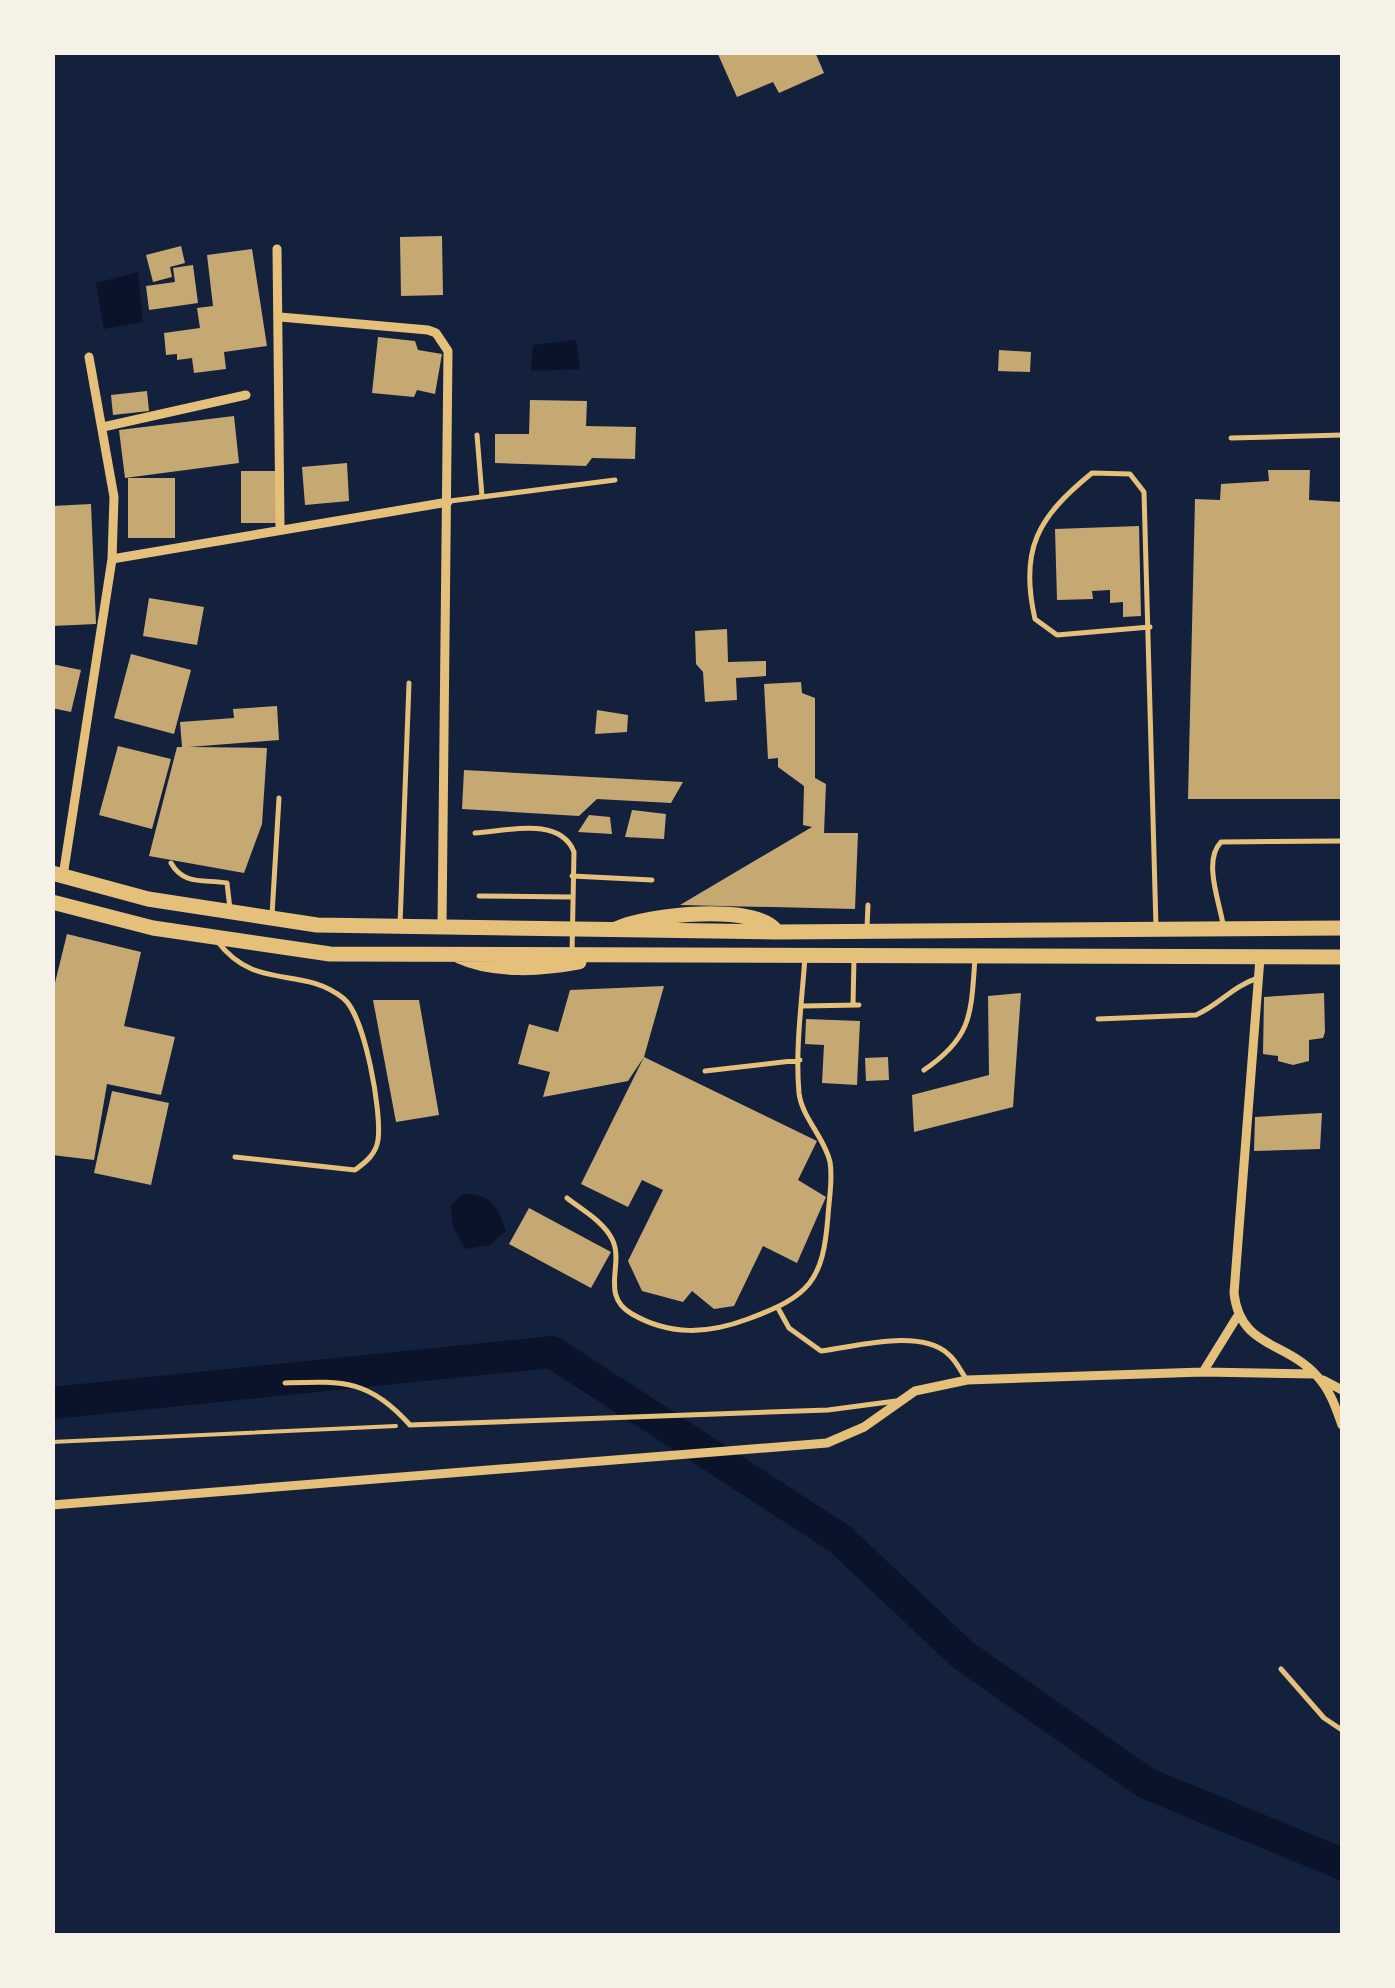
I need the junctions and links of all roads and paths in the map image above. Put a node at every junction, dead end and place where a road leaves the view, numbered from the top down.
1 (277, 249) dead end
2 (280, 317) junction
3 (89, 356) dead end
4 (246, 395) dead end
5 (103, 427) junction
6 (477, 435) dead end
7 (1342, 435) edge
8 (1232, 438) dead end
9 (615, 480) dead end
10 (482, 496) junction
11 (448, 502) junction
12 (280, 527) junction
13 (112, 559) junction
14 (1150, 626) junction
15 (409, 683) dead end
16 (279, 798) dead end
17 (476, 833) dead end
18 (1342, 841) edge
19 (171, 863) dead end
20 (58, 875) edge
21 (572, 876) junction
22 (652, 880) dead end
23 (479, 896) dead end
24 (571, 897) junction
25 (52, 902) edge
26 (868, 905) dead end
27 (230, 914) junction
28 (272, 921) junction
29 (400, 928) junction
30 (1156, 928) junction
31 (1224, 928) junction
32 (1342, 928) edge
33 (442, 930) junction
34 (572, 930) junction
35 (614, 930) junction
36 (867, 930) junction
37 (216, 940) junction
38 (452, 953) junction
39 (572, 955) junction
40 (612, 955) junction
41 (854, 956) junction
42 (805, 957) junction
43 (975, 957) junction
44 (1342, 957) edge
45 (1260, 958) junction
46 (1258, 978) junction
47 (802, 1006) junction
48 (1098, 1019) dead end
49 (800, 1060) junction
50 (924, 1070) dead end
51 (705, 1071) dead end
52 (235, 1157) dead end
53 (567, 1198) dead end
54 (778, 1308) junction
55 (1237, 1317) junction
56 (1203, 1372) junction
57 (1316, 1375) junction
58 (967, 1380) junction
59 (285, 1383) dead end
60 (1342, 1390) edge
61 (896, 1401) junction
62 (1342, 1424) edge
63 (410, 1425) junction
64 (52, 1442) edge
65 (52, 1504) edge
66 (1281, 1669) dead end
67 (1342, 1730) edge

1 - 2 street
2 - 11 street
2 - 12 street
3 - 5 street
4 - 5 street
5 - 13 street
6 - 10 lane
7 - 8 lane
9 - 10 lane
10 - 11 lane
11 - 12 street
11 - 33 street
12 - 13 street
13 - 20 street
14 - 14 lane
14 - 30 lane
15 - 29 lane
16 - 28 lane
17 - 21 lane
18 - 31 lane
19 - 27 lane
20 - 27 main road
21 - 22 lane
21 - 24 lane
23 - 24 lane
24 - 34 lane
25 - 37 main road
26 - 36 lane
27 - 28 main road
28 - 29 main road
29 - 33 main road
30 - 31 main road
30 - 36 main road
31 - 32 main road
33 - 34 main road
34 - 35 main road
34 - 39 lane
35 - 36 main road
35 - 40 main road
37 - 38 main road
37 - 52 lane
38 - 39 main road
38 - 40 main road
39 - 40 main road
40 - 42 main road
41 - 42 main road
41 - 43 main road
41 - 47 lane
42 - 47 lane
43 - 45 main road
43 - 50 lane
44 - 45 main road
45 - 46 street
46 - 48 lane
46 - 55 street
47 - 49 lane
49 - 51 lane
49 - 54 lane
53 - 54 lane
54 - 58 lane
55 - 56 street
55 - 57 street
56 - 57 street
56 - 58 street
57 - 60 street
57 - 62 street
58 - 61 street
59 - 63 lane
61 - 63 lane
61 - 65 street
63 - 64 path
66 - 67 lane

